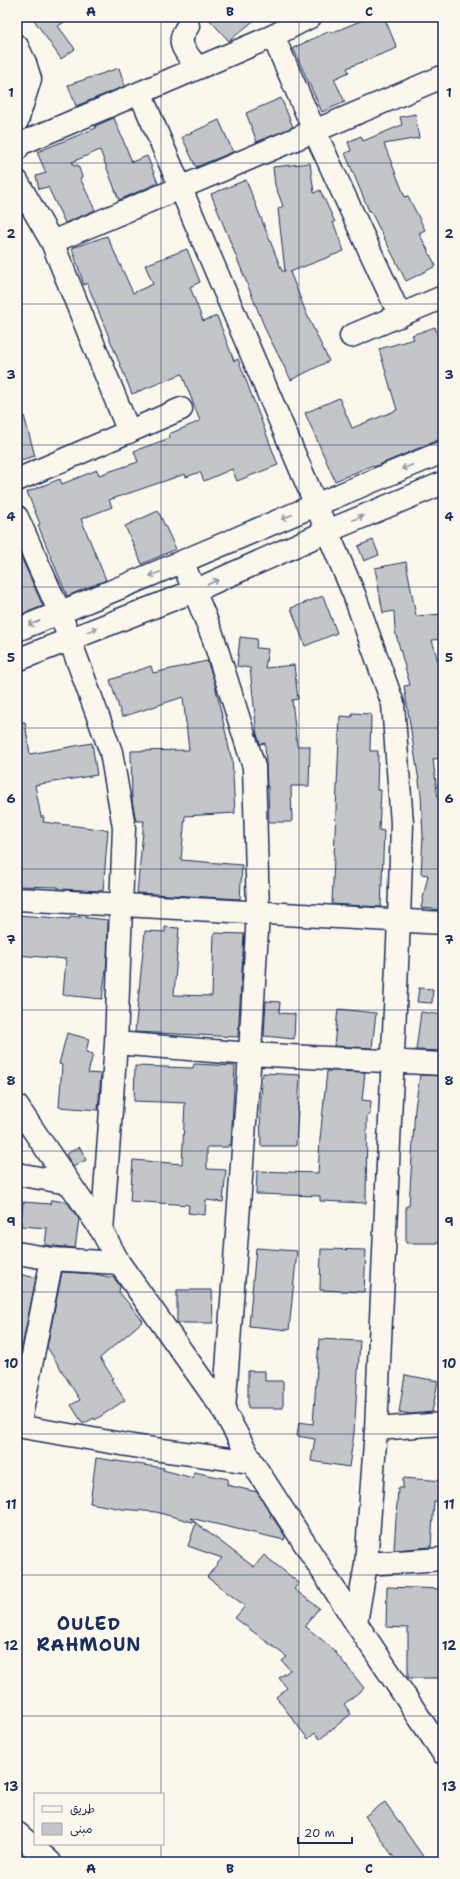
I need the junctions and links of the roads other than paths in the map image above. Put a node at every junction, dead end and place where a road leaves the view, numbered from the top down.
1 (310, 17) edge
2 (188, 26) dead end
3 (273, 36) junction
4 (17, 46) edge
5 (198, 68) junction
6 (442, 77) dead end
7 (140, 93) junction
8 (314, 130) junction
9 (18, 134) edge
10 (17, 182) edge
11 (180, 187) junction
12 (52, 242) junction
13 (443, 297) edge
14 (400, 316) junction
15 (351, 336) dead end
16 (181, 409) dead end
17 (129, 432) junction
18 (443, 452) edge
19 (17, 480) edge
20 (443, 483) edge
21 (316, 504) junction
22 (17, 517) edge
23 (328, 531) junction
24 (183, 562) junction
25 (194, 591) junction
26 (60, 613) junction
27 (17, 630) edge
28 (69, 638) junction
29 (17, 660) edge
30 (17, 899) edge
31 (121, 904) junction
32 (258, 912) junction
33 (399, 921) junction
34 (443, 923) edge
35 (116, 1044) junction
36 (250, 1054) junction
37 (391, 1062) junction
38 (443, 1064) edge
39 (17, 1106) edge
40 (17, 1174) edge
41 (68, 1183) junction
42 (102, 1231) junction
43 (17, 1252) edge
44 (52, 1258) junction
45 (118, 1263) junction
46 (224, 1411) junction
47 (443, 1424) edge
48 (18, 1426) edge
49 (376, 1429) junction
50 (252, 1462) junction
51 (443, 1560) edge
52 (366, 1564) junction
53 (356, 1624) junction
54 (441, 1745) edge
55 (17, 1833) edge
56 (50, 1862) edge

1 - 3 street
2 - 5 street
3 - 5 street
3 - 8 street
4 - 9 street
5 - 7 street
6 - 8 street
7 - 9 street
7 - 11 street
8 - 11 street
8 - 14 street
10 - 12 street
11 - 12 street
11 - 21 street
12 - 17 street
13 - 14 street
14 - 15 street
16 - 17 street
17 - 19 street
18 -> 21 street
23 -> 20 street
21 - 23 street
21 -> 24 street
22 - 26 street
25 -> 23 street
23 - 33 street
24 - 25 street
24 -> 26 street
28 -> 25 street
25 - 32 street
26 -> 27 street
26 - 28 street
28 - 29 street
28 - 31 street
30 - 31 street
31 - 32 street
31 - 35 street
32 - 33 street
32 - 36 street
33 - 34 street
33 - 37 street
35 - 36 street
35 - 42 street
36 - 37 street
36 - 46 street
37 - 38 street
37 - 49 street
39 - 41 street
40 - 41 street
41 - 42 street
42 - 45 street
43 - 44 street
44 - 45 street
44 - 48 street
45 - 46 street
46 - 50 street
47 - 49 street
48 - 50 street
49 - 52 street
50 - 53 street
51 - 52 street
52 - 53 street
53 - 54 street
55 - 56 street

